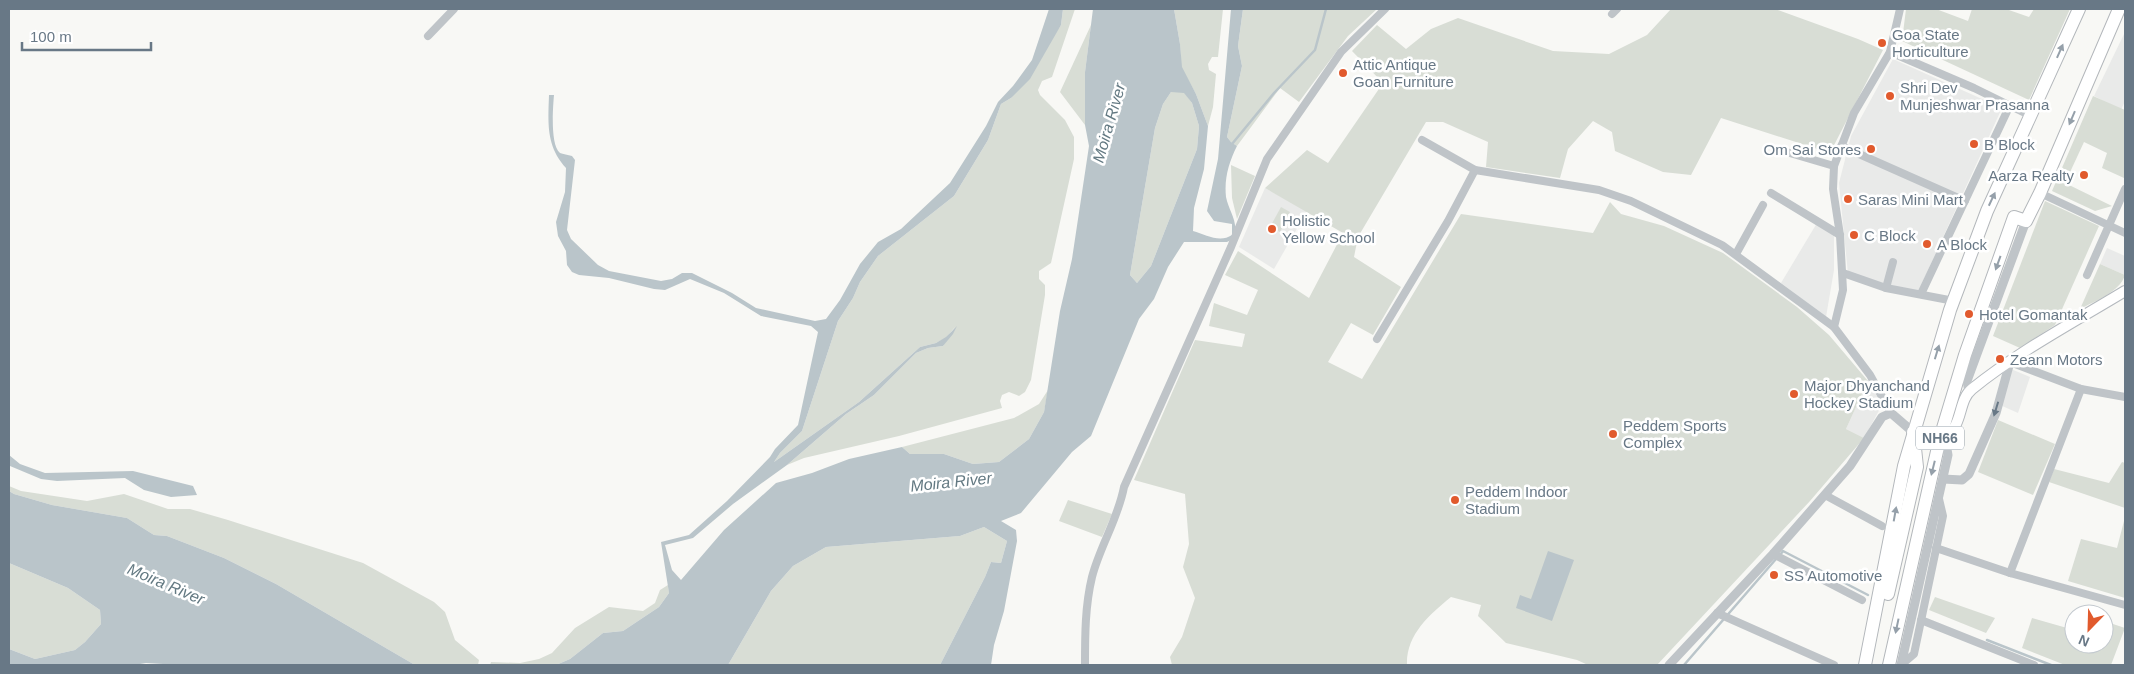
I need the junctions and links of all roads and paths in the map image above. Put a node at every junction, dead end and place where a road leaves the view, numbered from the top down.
1 (454, 9) edge
2 (1385, 9) edge
3 (1900, 9) edge
4 (2079, 9) edge
5 (2119, 9) edge
6 (428, 36) dead end
7 (1890, 52) junction
8 (2010, 106) junction
9 (2032, 116) junction
10 (1422, 140) dead end
11 (1841, 146) junction
12 (1783, 151) dead end
13 (1834, 166) junction
14 (1475, 170) junction
15 (2125, 189) edge
16 (1771, 193) dead end
17 (2040, 193) junction
18 (1965, 201) junction
19 (1763, 206) dead end
20 (2026, 221) junction
21 (2109, 226) junction
22 (2125, 233) edge
23 (1840, 235) junction
24 (1736, 254) junction
25 (1893, 262) dead end
26 (1843, 273) junction
27 (2087, 275) dead end
28 (1886, 288) junction
29 (2125, 291) edge
30 (1921, 294) junction
31 (1954, 301) junction
32 (1834, 328) junction
33 (1377, 340) dead end
34 (2010, 362) junction
35 (2081, 389) junction
36 (1969, 392) junction
37 (2125, 397) edge
38 (1890, 413) junction
39 (1913, 432) junction
40 (1940, 438) junction
41 (1943, 479) junction
42 (1825, 495) junction
43 (1938, 498) junction
44 (1882, 526) dead end
45 (1936, 548) junction
46 (1773, 554) junction
47 (2010, 573) junction
48 (1862, 600) dead end
49 (2125, 605) edge
50 (1717, 613) junction
51 (1921, 620) junction
52 (1085, 665) edge
53 (1669, 665) edge
54 (1834, 665) edge
55 (1865, 665) edge
56 (1872, 665) edge
57 (1889, 665) edge
58 (1901, 665) edge
59 (2034, 665) edge

1 - 6 street
2 - 52 street
3 - 7 street
9 -> 4 highway, NH66
5 -> 17 highway
7 - 8 street
7 - 11 street
8 - 9 street
8 - 18 street
31 -> 9 highway, NH66
10 - 14 street
11 - 13 street
11 - 18 street
12 - 13 street
13 - 23 street
14 - 24 street
14 - 33 street
15 - 21 street
16 - 23 street
17 - 20 highway
17 - 21 street
18 - 30 street
19 - 24 street
20 - 36 street
20 -> 40 highway, NH66
21 - 22 street
21 - 27 street
23 - 26 street
24 - 32 street
25 - 28 street
26 - 28 street
26 - 32 street
28 - 30 street
29 - 34 main road
30 - 31 street
39 -> 31 highway, NH66
32 - 38 street
34 - 35 street
34 - 36 main road
34 -> 41 street
35 - 37 street
35 - 47 street
36 - 40 main road
38 - 39 street
38 - 42 street
39 - 40 highway
55 -> 39 highway
39 - 56 highway, NH66
40 - 41 street
40 -> 57 highway, NH66
41 - 43 street
42 - 44 street
42 - 46 street
43 - 45 street
43 - 58 street
45 - 47 street
45 - 51 street
46 - 48 street
46 - 50 street
47 - 49 street
50 - 53 street
50 - 54 street
51 - 58 street
51 - 59 street

